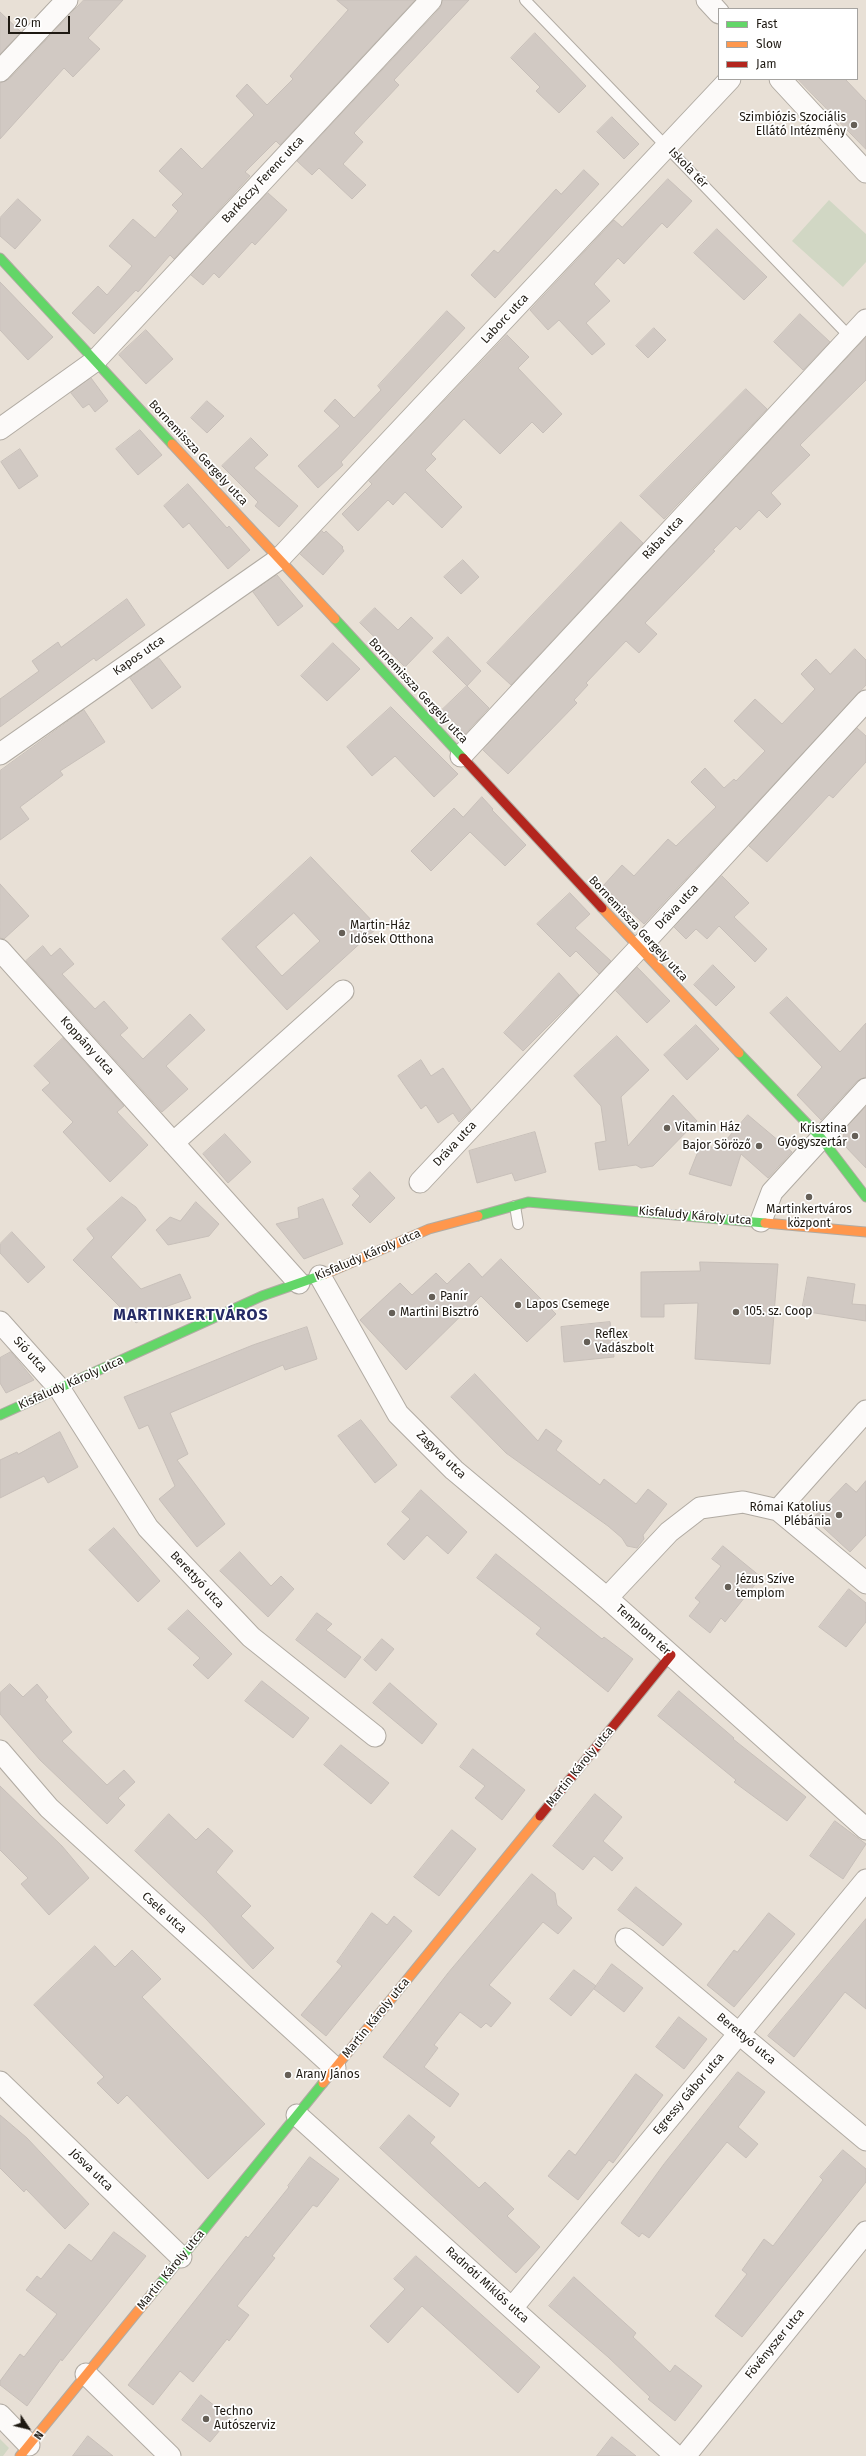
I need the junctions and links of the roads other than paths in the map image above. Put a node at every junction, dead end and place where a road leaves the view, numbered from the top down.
1 (67, 0) edge
2 (431, 0) edge
3 (526, 0) edge
4 (707, 0) edge
5 (718, 12) edge
6 (0, 71) edge
7 (729, 80) edge
8 (781, 80) edge
9 (667, 146) junction
10 (866, 172) edge
11 (0, 258) edge
12 (866, 320) edge
13 (850, 337) junction
14 (95, 361) junction
15 (0, 428) edge
16 (279, 559) junction
17 (866, 701) edge
18 (0, 754) edge
19 (461, 756) junction
20 (639, 948) junction
21 (0, 950) edge
22 (343, 991) dead end
23 (866, 1089) edge
24 (821, 1138) junction
25 (173, 1143) junction
26 (420, 1182) dead end
27 (866, 1197) edge
28 (515, 1206) junction
29 (761, 1221) junction
30 (518, 1224) dead end
31 (866, 1232) edge
32 (320, 1276) junction
33 (299, 1283) junction
34 (0, 1322) edge
35 (59, 1388) junction
36 (866, 1411) edge
37 (0, 1415) edge
38 (778, 1510) junction
39 (866, 1583) edge
40 (607, 1598) junction
41 (671, 1655) junction
42 (375, 1736) dead end
43 (0, 1751) edge
44 (866, 1829) edge
45 (866, 1880) edge
46 (626, 1939) dead end
47 (739, 2034) junction
48 (335, 2068) junction
49 (0, 2082) edge
50 (297, 2115) junction
51 (866, 2140) edge
52 (866, 2232) edge
53 (181, 2257) junction
54 (512, 2308) junction
55 (86, 2374) junction
56 (0, 2415) edge
57 (24, 2450) edge
58 (170, 2456) edge
59 (676, 2456) edge
60 (685, 2456) edge

1 - 6 street
2 - 14 street, Barkóczy Ferenc utca
3 - 9 lane, Iskola tér
4 - 5 street
7 - 9 street, Laborc utca
8 - 10 street
9 - 13 lane, Iskola tér
9 - 16 street, Laborc utca
11 - 14 street, Bornemissza Gergely utca
12 - 13 street, Rába utca
13 - 19 street, Rába utca
14 - 15 street, Barkóczy Ferenc utca
14 - 16 street, Bornemissza Gergely utca
16 - 18 street, Kapos utca
16 - 19 street, Bornemissza Gergely utca
17 - 20 street, Dráva utca
19 - 20 street, Bornemissza Gergely utca
20 - 24 street, Bornemissza Gergely utca
20 - 26 street, Dráva utca
21 - 25 street, Koppány utca
22 - 25 street
23 - 24 street, Kisfaludy Károly utca
24 - 27 street
24 - 29 street, Kisfaludy Károly utca
25 - 33 street, Koppány utca
28 - 29 street, Kisfaludy Károly utca
28 - 30 lane
28 - 32 street, Kisfaludy Károly utca
29 - 31 street, Kisfaludy Károly utca
32 - 33 street, Kisfaludy Károly utca
32 - 40 street, Zagyva utca
33 - 35 street, Kisfaludy Károly utca
34 - 35 street, Sió utca
35 - 37 street, Kisfaludy Károly utca
35 - 42 street, Berettyó utca
36 - 38 street
38 - 39 street, Templom tér
38 - 40 street, Templom tér
40 - 41 street, Templom tér
41 - 44 street, Templom tér
41 - 48 street, Martin Károly utca
43 - 48 street, Csele utca
45 - 47 street, Egressy Gábor utca
46 - 47 street, Berettyó utca
47 - 51 street, Berettyó utca
47 - 54 street, Egressy Gábor utca
48 - 50 street, Martin Károly utca
49 - 53 street, Jósva utca
50 - 53 street, Martin Károly utca
50 - 54 street, Radnóti Miklós utca
52 - 60 street, Fövényszer utca
53 - 55 street, Martin Károly utca
54 - 59 street, Radnóti Miklós utca
55 - 57 street, Martin Károly utca
55 - 58 street
56 - 57 street

